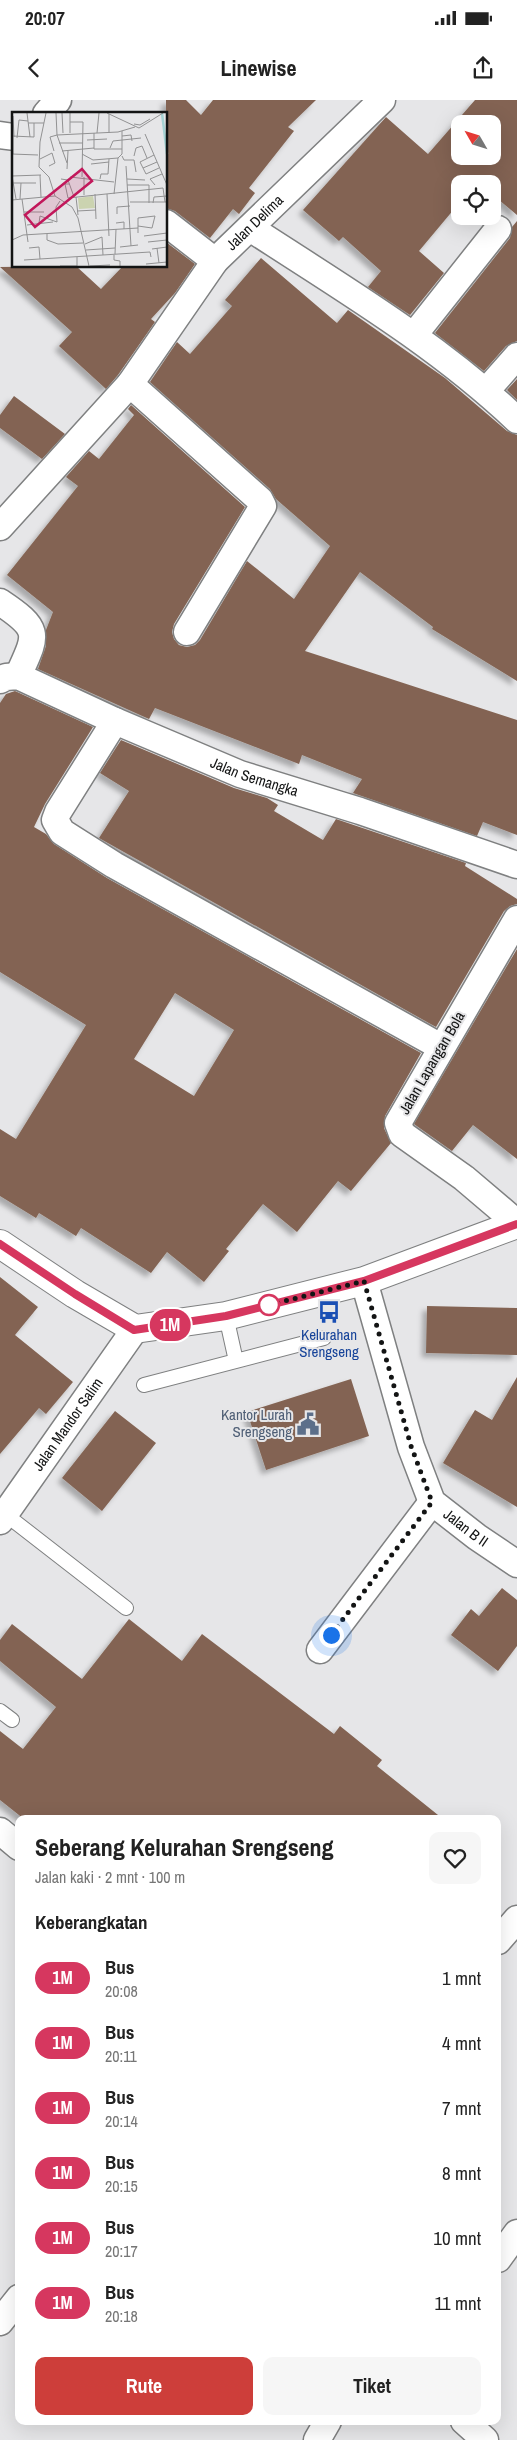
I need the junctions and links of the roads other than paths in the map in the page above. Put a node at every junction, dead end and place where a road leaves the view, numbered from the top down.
1 (58, 100) edge
2 (382, 100) edge
3 (48, 112) edge
4 (168, 226) edge
5 (250, 228) junction
6 (498, 229) dead end
7 (215, 261) junction
8 (414, 335) junction
9 (517, 356) edge
10 (130, 384) junction
11 (486, 391) junction
12 (517, 420) edge
13 (0, 527) edge
14 (0, 602) edge
15 (187, 632) dead end
16 (9, 678) edge
17 (115, 721) junction
18 (517, 865) edge
19 (517, 919) edge
20 (441, 1047) junction
21 (517, 1224) edge
22 (0, 1244) edge
23 (364, 1281) junction
24 (226, 1316) junction
25 (134, 1330) junction
26 (324, 1338) dead end
27 (236, 1361) junction
28 (144, 1385) dead end
29 (432, 1502) junction
30 (3, 1518) edge
31 (517, 1564) edge
32 (126, 1608) dead end
33 (320, 1650) dead end
34 (0, 1711) edge
35 (12, 1720) dead end
36 (0, 1831) edge
37 (15, 1843) edge
38 (517, 1919) edge
39 (501, 1938) edge
40 (15, 2303) edge
41 (0, 2322) edge
42 (326, 2425) edge
43 (468, 2425) edge
44 (317, 2440) edge
45 (485, 2440) edge

1 - 3 street
2 - 5 street, Jalan Delima
4 - 7 street
5 - 7 street, Jalan Delima
5 - 8 street
6 - 8 street
7 - 10 street, Jalan Delima
8 - 11 street
9 - 11 street
10 - 13 street, Jalan Delima
10 - 15 street
11 - 12 street
14 - 16 street
16 - 17 street, Jalan Semangka
17 - 18 street, Jalan Semangka
17 - 20 street
19 - 20 street, Jalan Lapangan Bola
20 - 21 street, Jalan Lapangan Bola
21 - 23 main road
22 - 25 main road
23 - 24 main road
23 - 29 street, Jalan B II
24 - 25 main road
24 - 27 lane
25 - 30 street, Jalan Mandor Salim
26 - 27 lane
27 - 28 lane
29 - 31 street, Jalan B II
29 - 33 street
30 - 32 lane
34 - 35 lane
36 - 37 street
38 - 39 street
40 - 41 street
42 - 44 street
43 - 45 street

